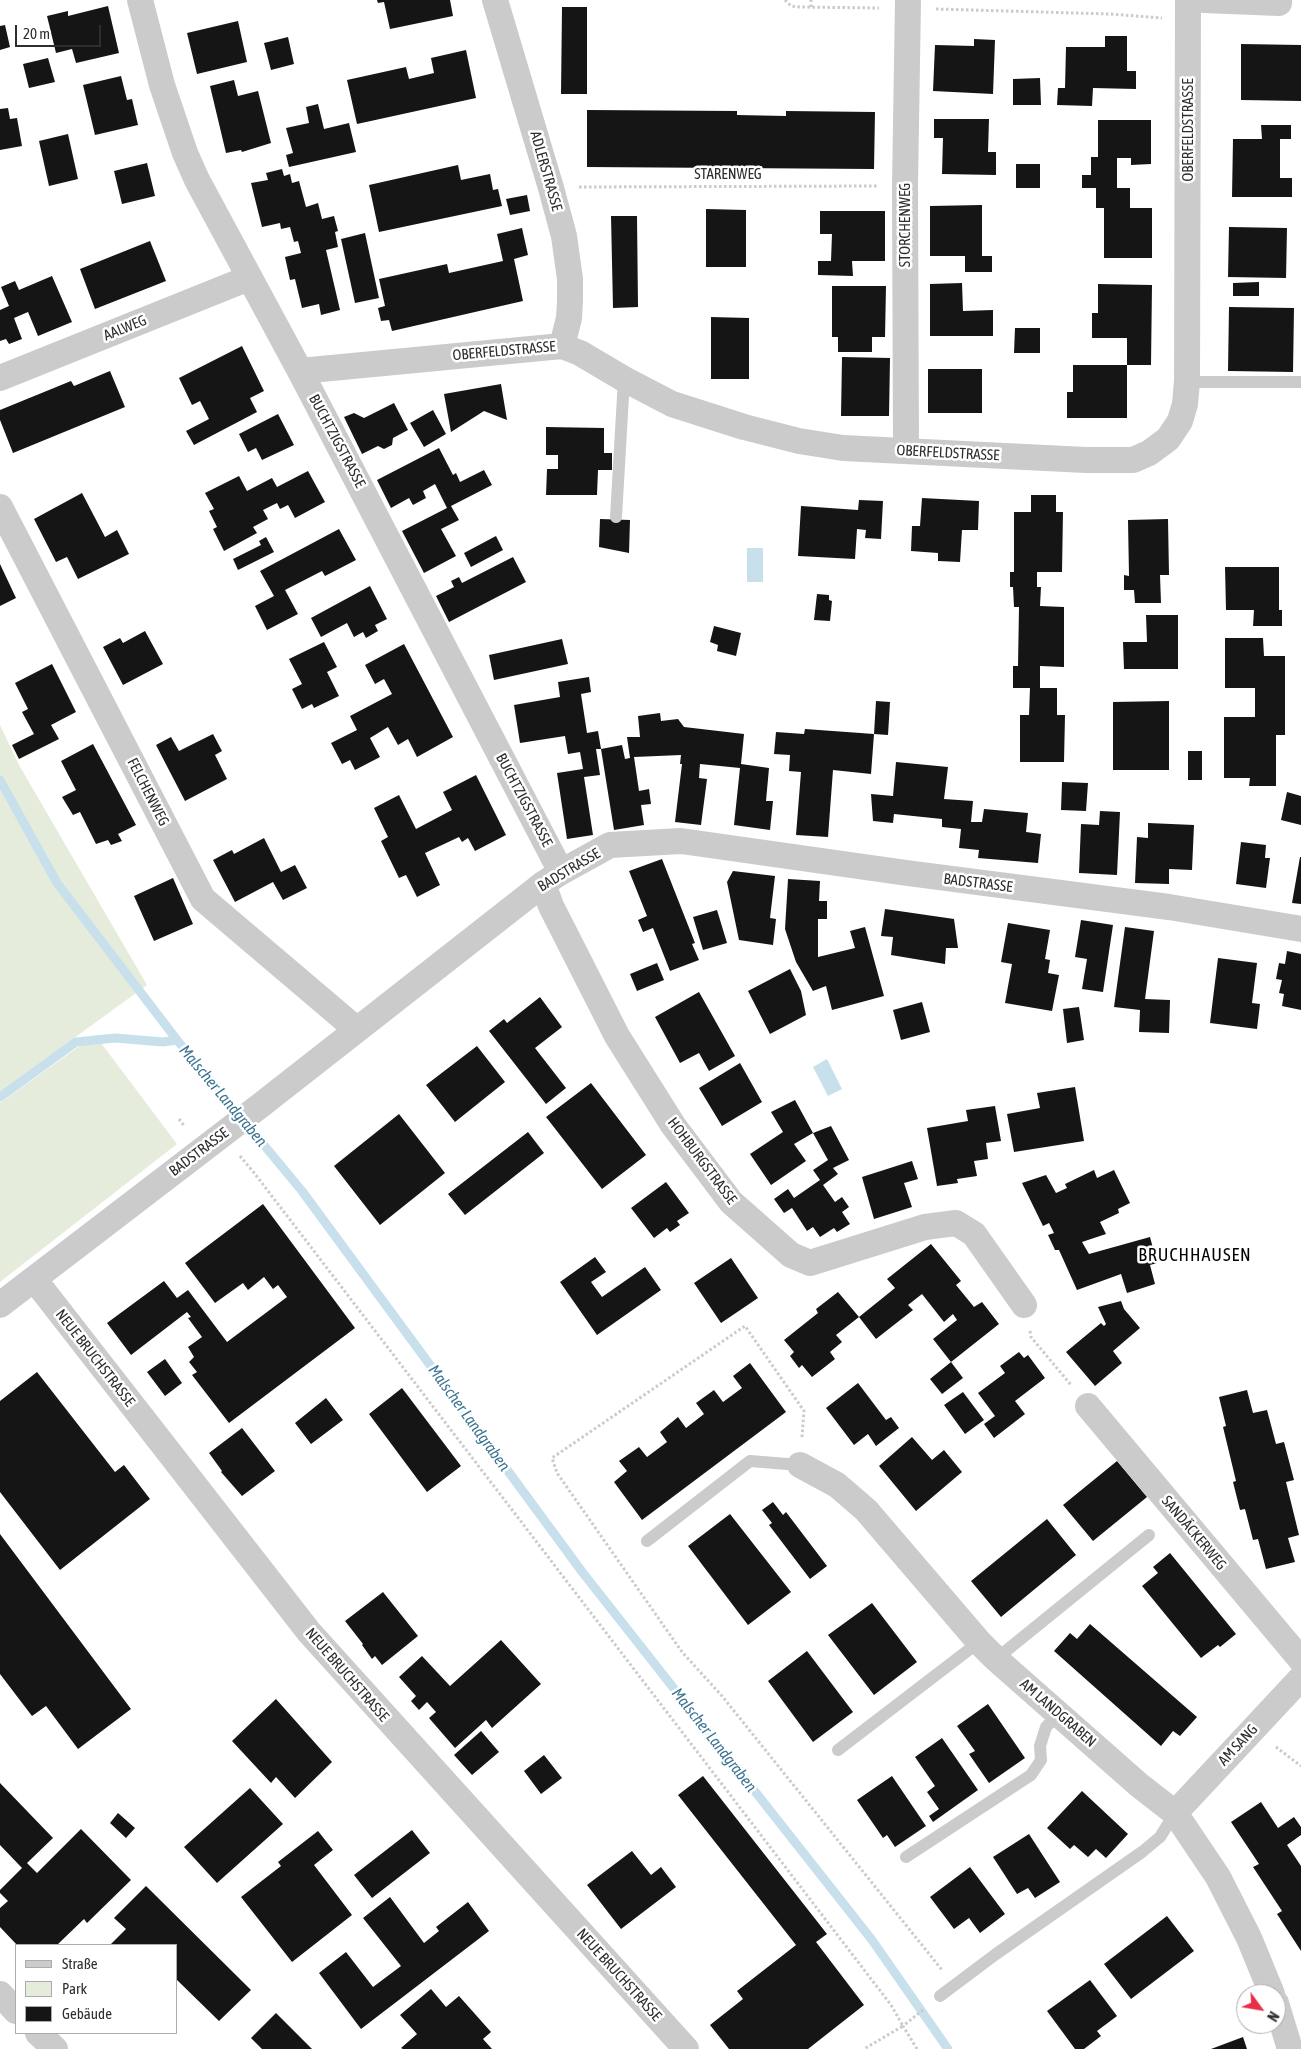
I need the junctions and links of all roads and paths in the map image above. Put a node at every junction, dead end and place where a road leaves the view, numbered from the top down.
1 (140, 0) edge
2 (495, 0) edge
3 (785, 0) edge
4 (811, 0) edge
5 (1279, 0) edge
6 (908, 4) edge
7 (810, 7) junction
8 (1194, 7) edge
9 (905, 186) junction
10 (551, 188) junction
11 (249, 278) junction
12 (562, 346) junction
13 (300, 371) junction
14 (0, 378) edge
15 (624, 379) junction
16 (1187, 382) junction
17 (1301, 382) edge
18 (906, 450) junction
19 (0, 507) edge
20 (616, 517) dead end
21 (552, 878) junction
22 (1301, 929) edge
23 (356, 1030) junction
24 (222, 1135) junction
25 (34, 1279) junction
26 (0, 1305) edge
27 (1024, 1306) joint
28 (1088, 1406) joint
29 (800, 1465) junction
30 (1149, 1535) dead end
31 (647, 1541) dead end
32 (987, 1650) junction
33 (1301, 1660) edge
34 (1301, 1678) edge
35 (1058, 1714) junction
36 (838, 1750) dead end
37 (1176, 1813) junction
38 (906, 1857) dead end
39 (1268, 1984) edge
40 (954, 1985) junction
41 (0, 1994) edge
42 (940, 1996) dead end
43 (15, 2010) edge
44 (909, 2021) dead end
45 (903, 2026) junction
46 (39, 2034) edge
47 (1285, 2034) edge
48 (55, 2049) edge
49 (686, 2049) edge
50 (864, 2049) edge
51 (917, 2049) edge
52 (1290, 2049) edge

1 - 11 street, BUCHTZIGSTRASSE
2 - 10 street, ADLERSTRASSE
3 - 7 path
4 - 7 path
5 - 8 street
6 - 7 path
6 - 8 path
6 - 9 street, STORCHENWEG
8 - 16 street, OBERFELDSTRASSE
9 - 10 path, STARENWEG
9 - 18 street, STORCHENWEG
10 - 12 street, ADLERSTRASSE
11 - 13 street, BUCHTZIGSTRASSE
11 - 14 street, AALWEG
12 - 13 street, OBERFELDSTRASSE
12 - 15 street, OBERFELDSTRASSE
13 - 21 street, BUCHTZIGSTRASSE
15 - 18 street, OBERFELDSTRASSE
15 - 20 lane
16 - 17 lane
16 - 18 street, OBERFELDSTRASSE
19 - 23 street, FELCHENWEG
21 - 22 street, BADSTRASSE
21 - 23 street, BADSTRASSE
21 - 27 street, HOHBURGSTRASSE
23 - 24 street, BADSTRASSE
24 - 25 street, BADSTRASSE
24 - 45 path
25 - 26 street, BADSTRASSE
25 - 49 street, NEUE BRUCHSTRASSE
27 - 28 path
28 - 33 street, SANDÄCKERWEG
29 - 31 lane
29 - 32 street, AM LANDGRABEN
29 - 40 path
30 - 32 lane
32 - 35 street, AM LANDGRABEN
32 - 36 lane
34 - 37 street, AM SANG
35 - 37 street, AM LANDGRABEN
35 - 38 lane
37 - 39 street, AM LANDGRABEN
37 - 40 lane
40 - 42 lane
41 - 43 street
44 - 45 path
45 - 50 path
45 - 51 path
46 - 48 street
47 - 52 street

